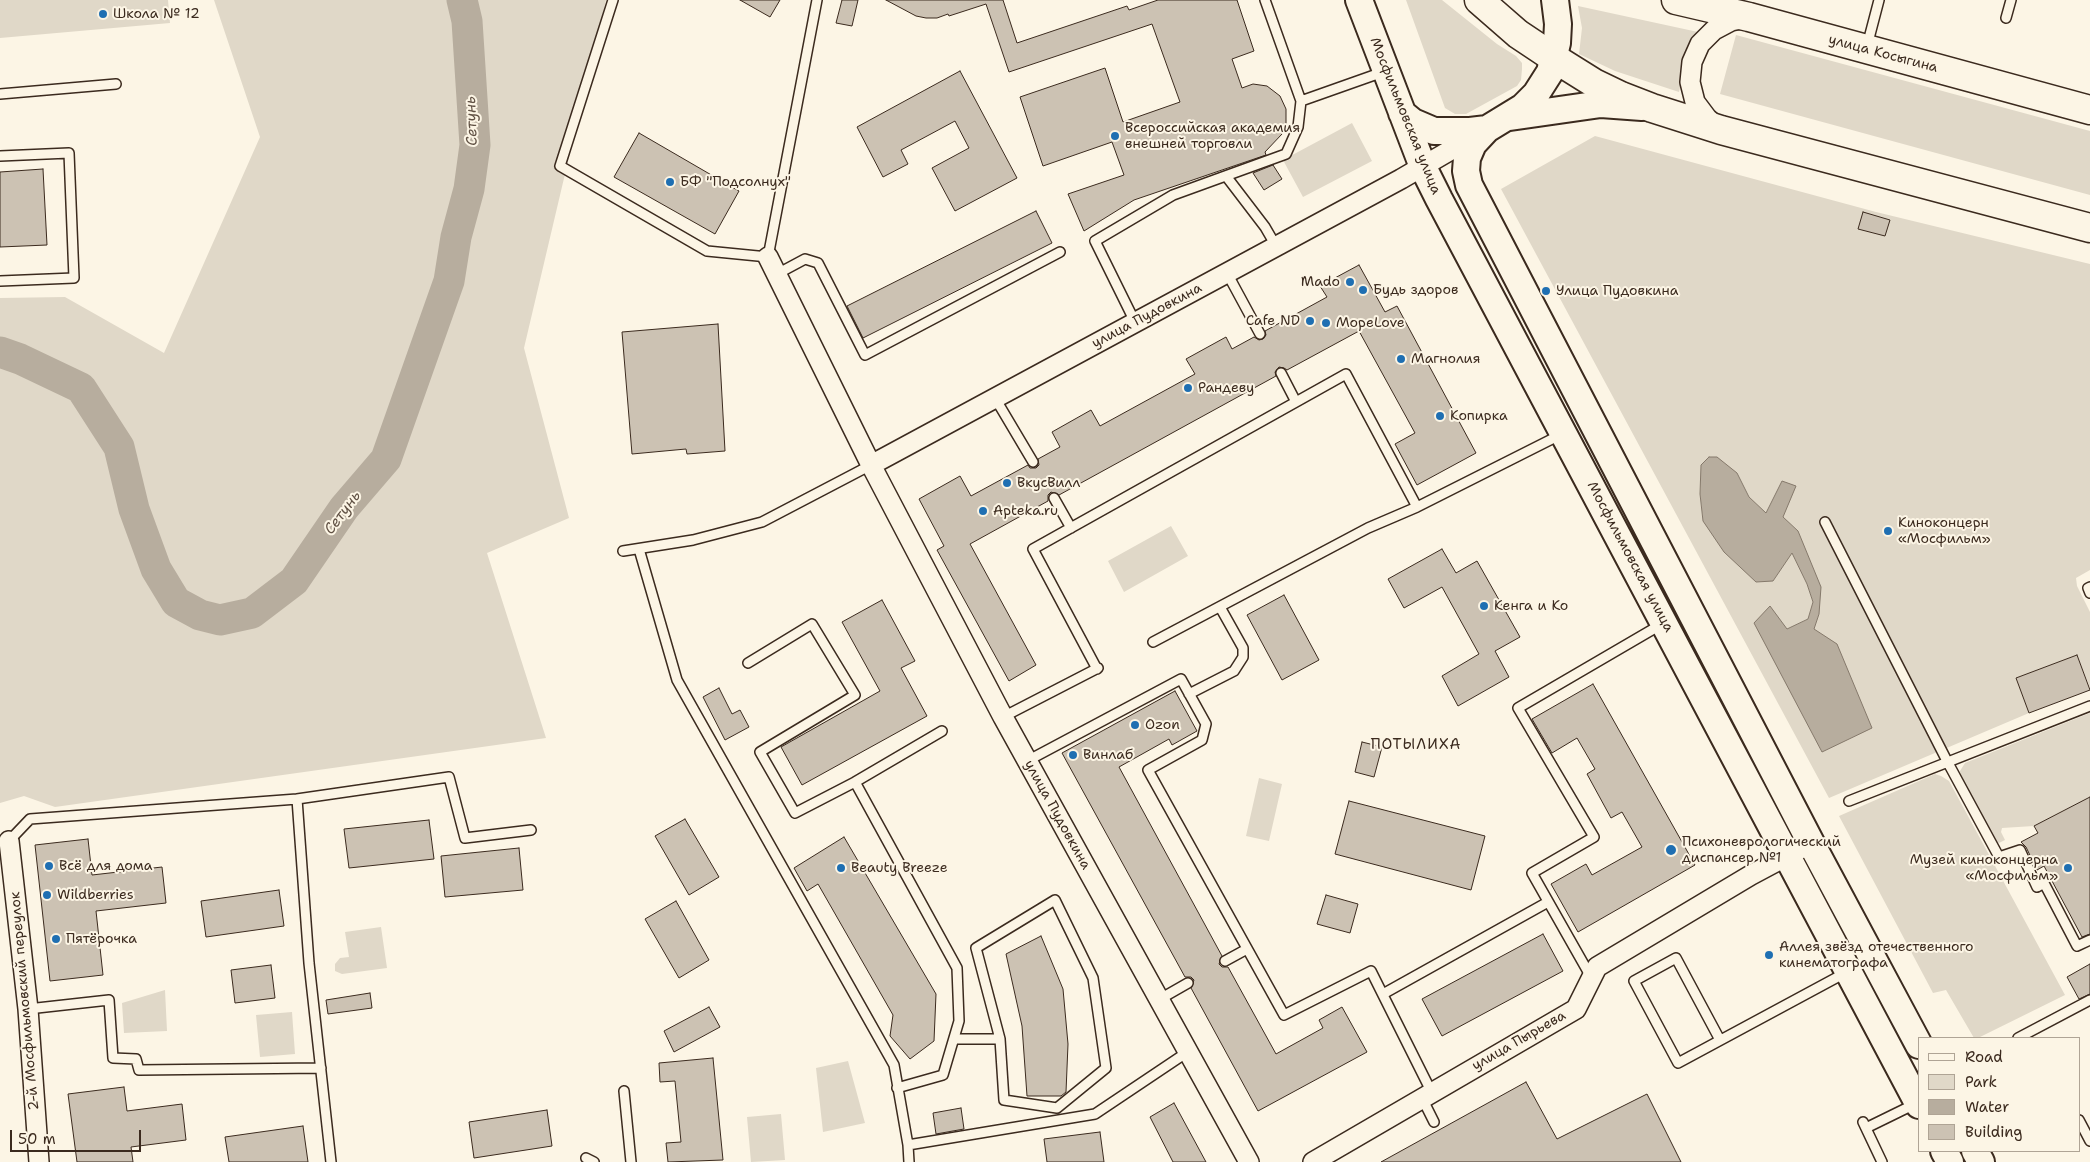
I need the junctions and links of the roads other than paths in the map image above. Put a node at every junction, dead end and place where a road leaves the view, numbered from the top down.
1 (613, 0) edge
2 (817, 0) edge
3 (1265, 0) edge
4 (1478, 0) edge
5 (1555, 0) edge
6 (1676, 0) edge
7 (1879, 0) edge
8 (2011, 0) edge
9 (1366, 8) edge
10 (1750, 17) junction
11 (2006, 18) dead end
12 (1866, 49) junction
13 (1554, 58) junction
14 (1386, 71) junction
15 (116, 84) dead end
16 (0, 94) edge
17 (1301, 101) junction
18 (1652, 108) junction
19 (2090, 110) edge
20 (1402, 113) junction
21 (1498, 123) junction
22 (1721, 130) junction
23 (0, 156) edge
24 (1423, 167) junction
25 (1226, 176) junction
26 (2090, 228) edge
27 (1276, 246) junction
28 (1060, 252) dead end
29 (768, 257) junction
30 (1226, 273) junction
31 (777, 274) junction
32 (0, 281) edge
33 (1135, 322) junction
34 (1260, 334) dead end
35 (1281, 373) dead end
36 (995, 398) junction
37 (1296, 402) junction
38 (1564, 433) junction
39 (1033, 462) dead end
40 (871, 465) junction
41 (1054, 498) dead end
42 (1418, 507) junction
43 (1825, 522) dead end
44 (1071, 528) junction
45 (639, 549) junction
46 (624, 550) dead end
47 (2090, 587) edge
48 (2090, 593) edge
49 (1220, 606) junction
50 (1664, 623) junction
51 (1153, 642) dead end
52 (748, 663) dead end
53 (1189, 694) junction
54 (2090, 706) edge
55 (1003, 717) junction
56 (942, 732) dead end
57 (1027, 761) junction
58 (1946, 761) junction
59 (855, 782) junction
60 (297, 799) junction
61 (1849, 801) dead end
62 (531, 830) dead end
63 (9, 841) joint
64 (1811, 843) junction
65 (1787, 856) junction
66 (1548, 902) junction
67 (2090, 940) edge
68 (1247, 948) junction
69 (1225, 961) dead end
70 (1848, 972) junction
71 (1591, 977) junction
72 (1188, 983) dead end
73 (1383, 994) junction
74 (1160, 998) junction
75 (2090, 1000) edge
76 (28, 1009) junction
77 (2032, 1035) edge
78 (954, 1039) junction
79 (1000, 1039) junction
80 (1720, 1040) junction
81 (1918, 1043) edge
82 (1189, 1051) junction
83 (321, 1068) junction
84 (897, 1088) junction
85 (624, 1091) dead end
86 (1427, 1096) junction
87 (1918, 1104) edge
88 (1434, 1122) dead end
89 (2080, 1122) edge
90 (2090, 1141) edge
91 (908, 1145) junction
92 (39, 1162) edge
93 (331, 1162) edge
94 (631, 1162) edge
95 (909, 1162) edge
96 (1249, 1162) edge
97 (1313, 1162) edge
98 (1882, 1162) edge

1 - 29 lane
2 - 29 lane
3 - 17 lane
4 - 13 main road
5 - 13 main road
6 - 10 main road, улица Косыгина
7 - 12 lane
8 - 11 lane
9 - 14 main road, Мосфильмовская улица
10 - 12 main road, улица Косыгина
10 - 22 street
12 - 19 main road, улица Косыгина
13 - 18 main road
13 - 21 main road
14 - 17 lane
14 - 20 main road, Мосфильмовская улица
15 - 16 lane
17 - 25 lane
18 - 21 main road
18 - 22 main road
20 - 21 main road
20 - 24 main road, Мосфильмовская улица
21 - 24 street, улица Пудовкина
21 - 64 main road, Мосфильмовская улица
22 - 26 main road
23 - 32 lane
24 - 27 street, улица Пудовкина
24 - 38 main road, Мосфильмовская улица
25 - 27 lane
25 - 33 lane
27 - 30 street, улица Пудовкина
28 - 31 lane
29 - 31 street, улица Пудовкина
30 - 33 street, улица Пудовкина
30 - 34 lane
31 - 40 street, улица Пудовкина
33 - 36 street, улица Пудовкина
35 - 37 lane
36 - 39 lane
36 - 40 street, улица Пудовкина
37 - 42 lane
37 - 44 lane
38 - 42 lane
38 - 50 main road, Мосфильмовская улица
40 - 45 lane
40 - 55 street, улица Пудовкина
41 - 44 lane
42 - 49 lane
43 - 58 lane
44 - 55 lane
45 - 46 lane
45 - 84 lane
47 - 48 lane
49 - 51 lane
49 - 53 lane
50 - 65 main road, Мосфильмовская улица
50 - 66 lane
52 - 59 lane
53 - 57 lane
53 - 68 lane
54 - 58 lane
55 - 57 street, улица Пудовкина
56 - 59 lane
57 - 74 street, улица Пудовкина
58 - 61 lane
58 - 67 lane
59 - 78 lane
60 - 62 lane
60 - 63 lane
60 - 83 lane
63 - 76 street, 2-й Мосфильмовский переулок
64 - 65 street, улица Пырьева
64 - 81 main road, Мосфильмовская улица
65 - 70 main road, Мосфильмовская улица
65 - 71 street, улица Пырьева
66 - 71 lane
66 - 73 lane
68 - 69 lane
68 - 73 lane
70 - 80 lane
70 - 87 main road, Мосфильмовская улица
71 - 86 street, улица Пырьева
72 - 74 lane
73 - 86 lane
74 - 82 street, улица Пудовкина
75 - 77 lane
76 - 83 lane
76 - 92 street, 2-й Мосфильмовский переулок
78 - 79 lane
78 - 84 lane
79 - 79 lane
80 - 80 lane
82 - 91 lane
82 - 96 street, улица Пудовкина
83 - 93 lane
84 - 91 lane
85 - 94 lane
86 - 88 lane
86 - 97 street, улица Пырьева
87 - 98 lane
89 - 90 lane
91 - 95 lane

